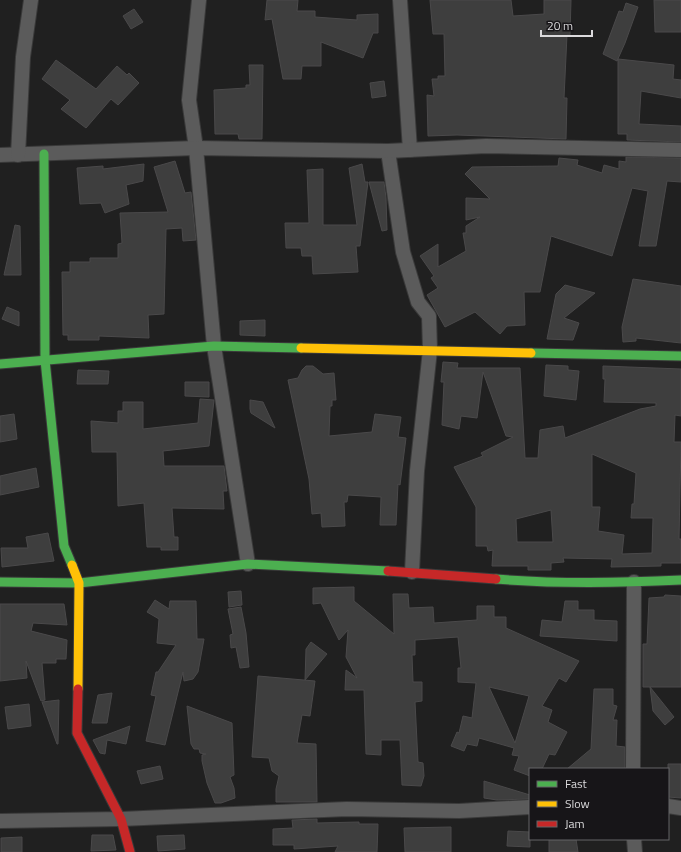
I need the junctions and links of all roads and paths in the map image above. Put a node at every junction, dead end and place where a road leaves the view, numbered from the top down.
1 (31, 0) edge
2 (199, 0) edge
3 (400, 0) edge
4 (196, 148) junction
5 (410, 150) junction
6 (681, 150) edge
7 (388, 151) junction
8 (44, 154) junction
9 (0, 155) edge
10 (18, 155) junction
11 (214, 346) junction
12 (430, 350) junction
13 (681, 356) edge
14 (45, 360) junction
15 (0, 364) edge
16 (248, 564) junction
17 (412, 572) junction
18 (681, 580) edge
19 (0, 582) edge
20 (634, 582) junction
21 (79, 583) junction
22 (633, 768) edge
23 (669, 806) edge
24 (529, 807) edge
25 (681, 808) edge
26 (122, 819) junction
27 (0, 821) edge
28 (634, 840) edge
29 (130, 852) edge
30 (635, 852) edge

1 - 10 street
2 - 4 street
3 - 5 street
4 - 7 street
4 - 8 street
4 - 11 street
5 - 6 street
5 - 7 street
7 - 12 street
8 - 10 street
8 - 14 street
9 - 10 street
11 - 12 street
11 - 14 street
11 - 16 street
12 - 13 street
12 - 17 street
14 - 15 street
14 - 21 street
16 - 17 street
16 - 21 street
17 - 20 street
18 - 20 street
19 - 21 street
20 - 22 street
21 - 26 street
23 - 25 street
24 - 26 street
26 - 27 street
26 - 29 street
28 - 30 street

